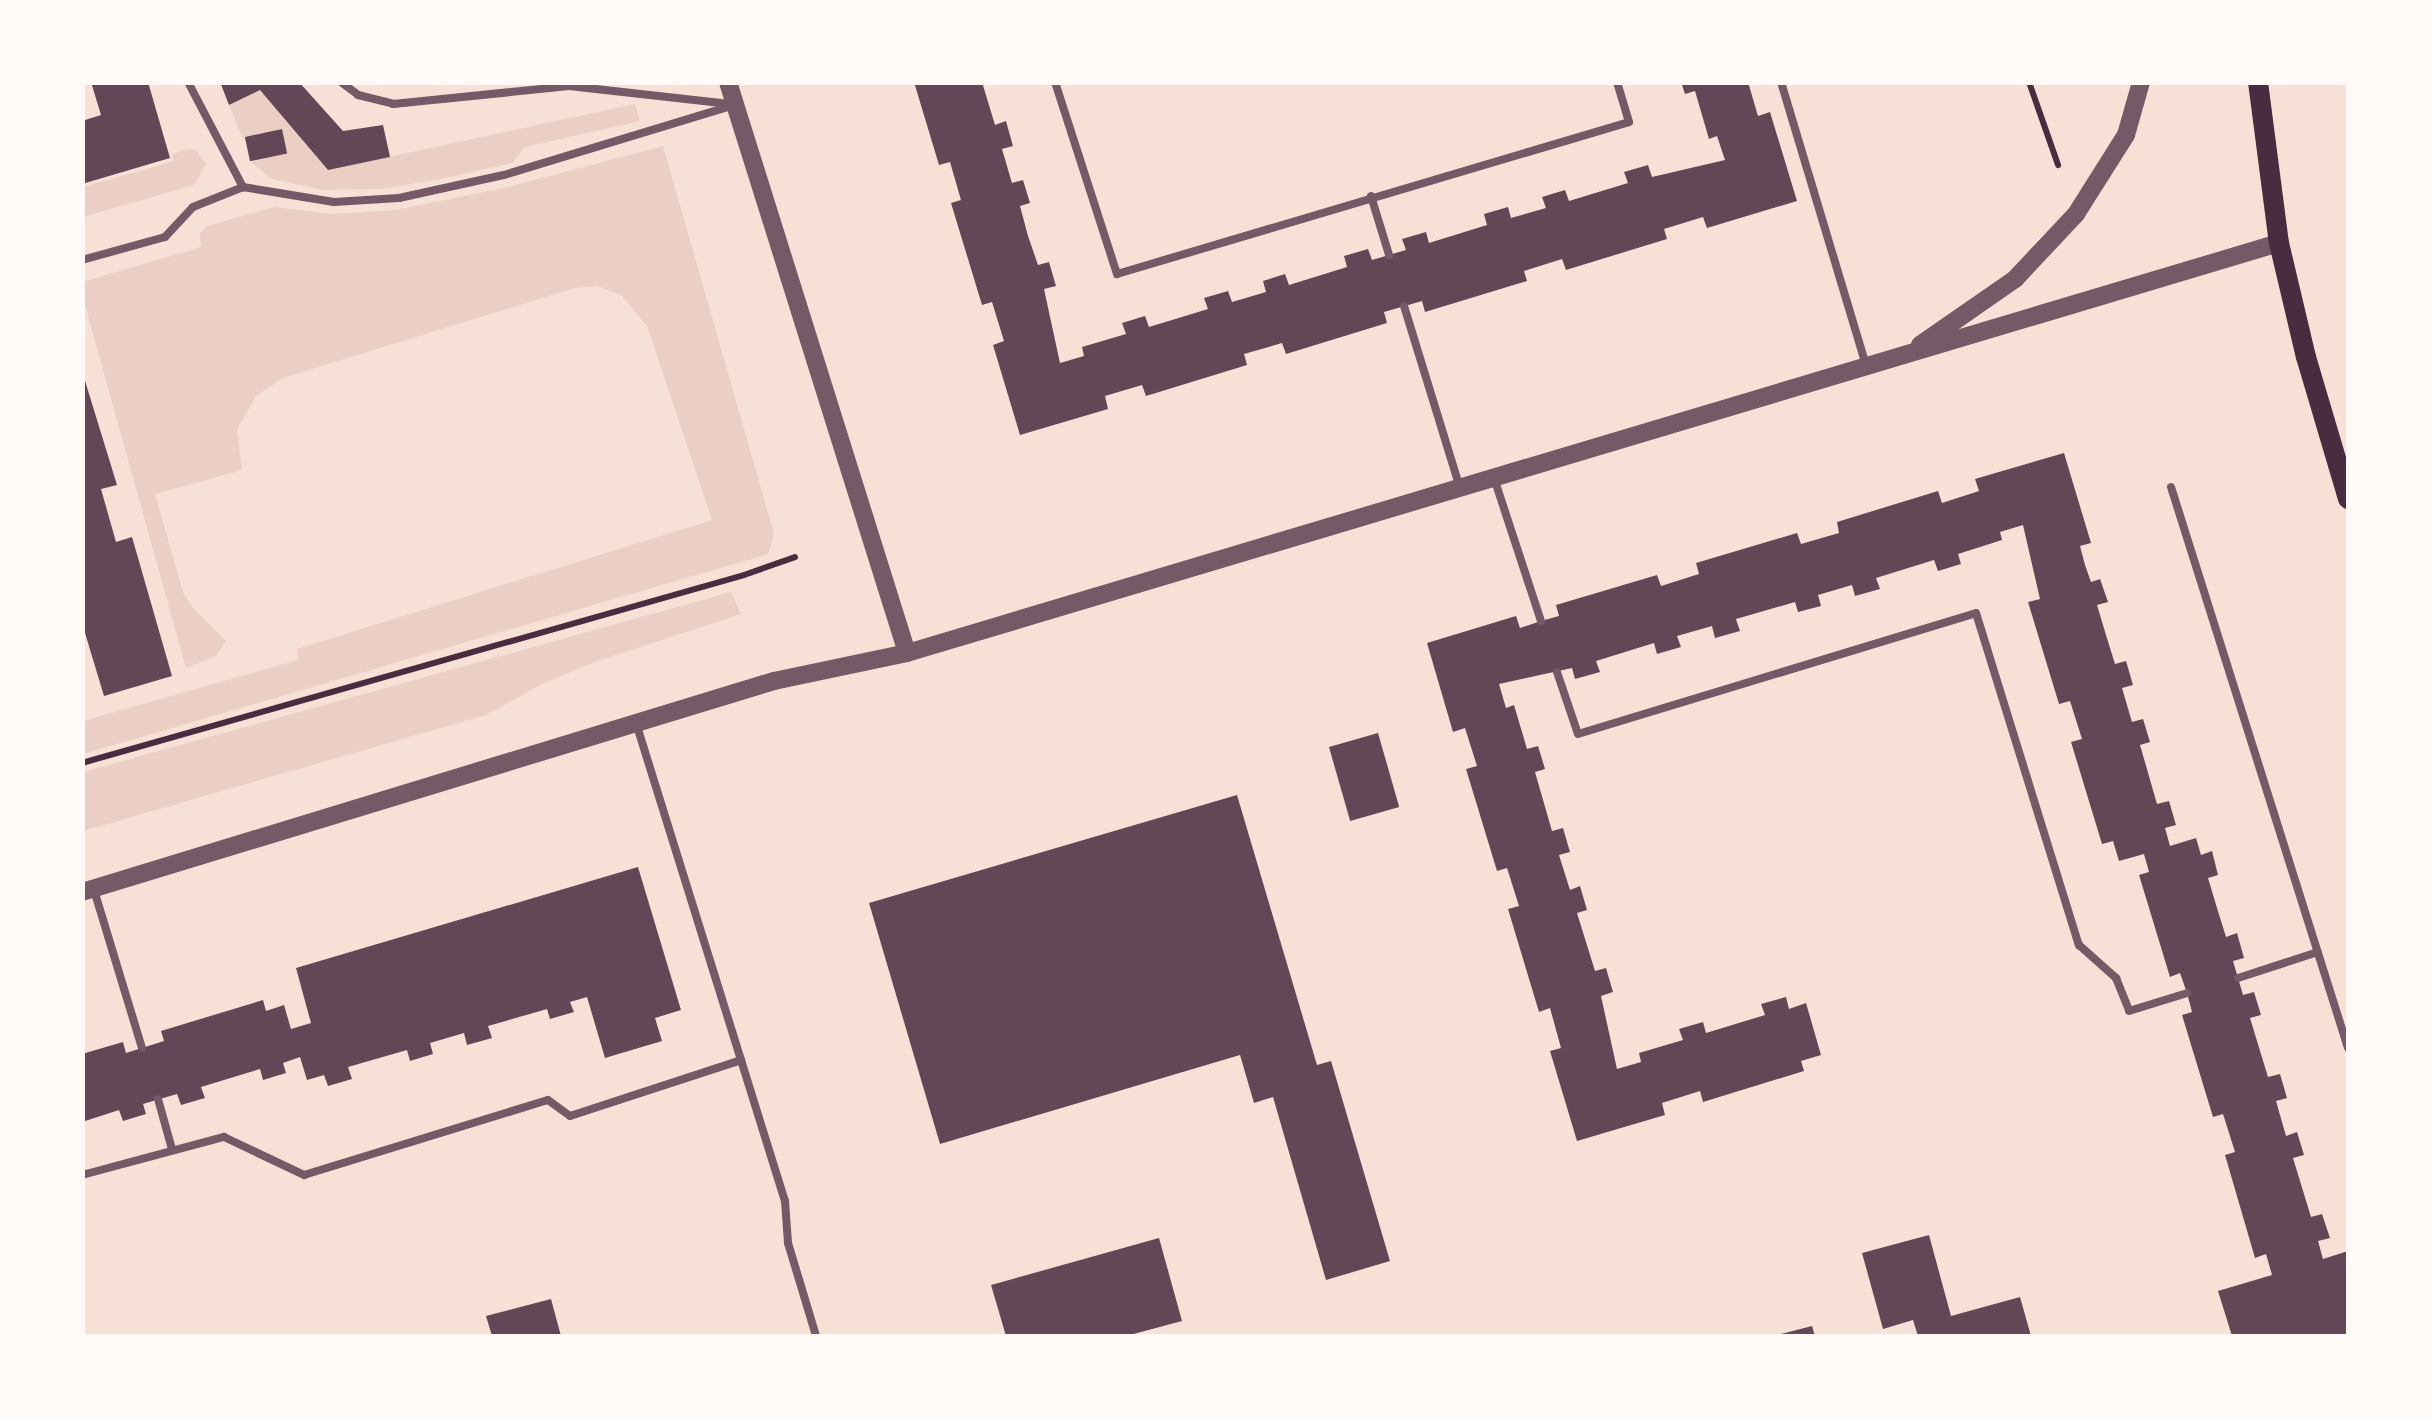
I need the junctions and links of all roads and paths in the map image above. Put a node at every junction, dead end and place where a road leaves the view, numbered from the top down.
1 (188, 82) edge
2 (341, 82) edge
3 (728, 82) edge
4 (1055, 82) edge
5 (1617, 82) edge
6 (1781, 82) edge
7 (2030, 82) edge
8 (2140, 82) edge
9 (2258, 82) edge
10 (734, 104) junction
11 (2058, 164) dead end
12 (243, 186) junction
13 (1372, 196) junction
14 (2279, 243) junction
15 (1389, 255) dead end
16 (82, 260) edge
17 (1404, 306) dead end
18 (1907, 354) junction
19 (1866, 366) junction
20 (1494, 478) junction
21 (2171, 487) dead end
22 (1460, 488) junction
23 (2348, 499) edge
24 (794, 557) dead end
25 (1541, 622) dead end
26 (907, 653) junction
27 (1558, 672) dead end
28 (636, 722) junction
29 (82, 763) edge
30 (88, 890) edge
31 (2318, 952) junction
32 (2238, 978) dead end
33 (2187, 994) dead end
34 (142, 1048) dead end
35 (2348, 1048) edge
36 (741, 1060) junction
37 (158, 1099) dead end
38 (172, 1148) junction
39 (82, 1175) edge
40 (816, 1336) edge

1 - 12 lane
2 - 10 lane
3 - 10 street
4 - 13 lane
5 - 13 lane
6 - 19 lane
7 - 11 path
8 - 18 street
9 - 14 main road
10 - 12 lane
10 - 26 street
12 - 16 lane
13 - 15 lane
14 - 18 street
14 - 23 main road
17 - 22 lane
18 - 19 street
19 - 20 street
20 - 22 street
20 - 25 lane
21 - 31 lane
22 - 26 street
24 - 29 path
26 - 28 street
27 - 33 lane
28 - 30 street
28 - 36 lane
30 - 34 lane
31 - 32 lane
31 - 35 lane
36 - 38 lane
36 - 40 lane
37 - 38 lane
38 - 39 lane

